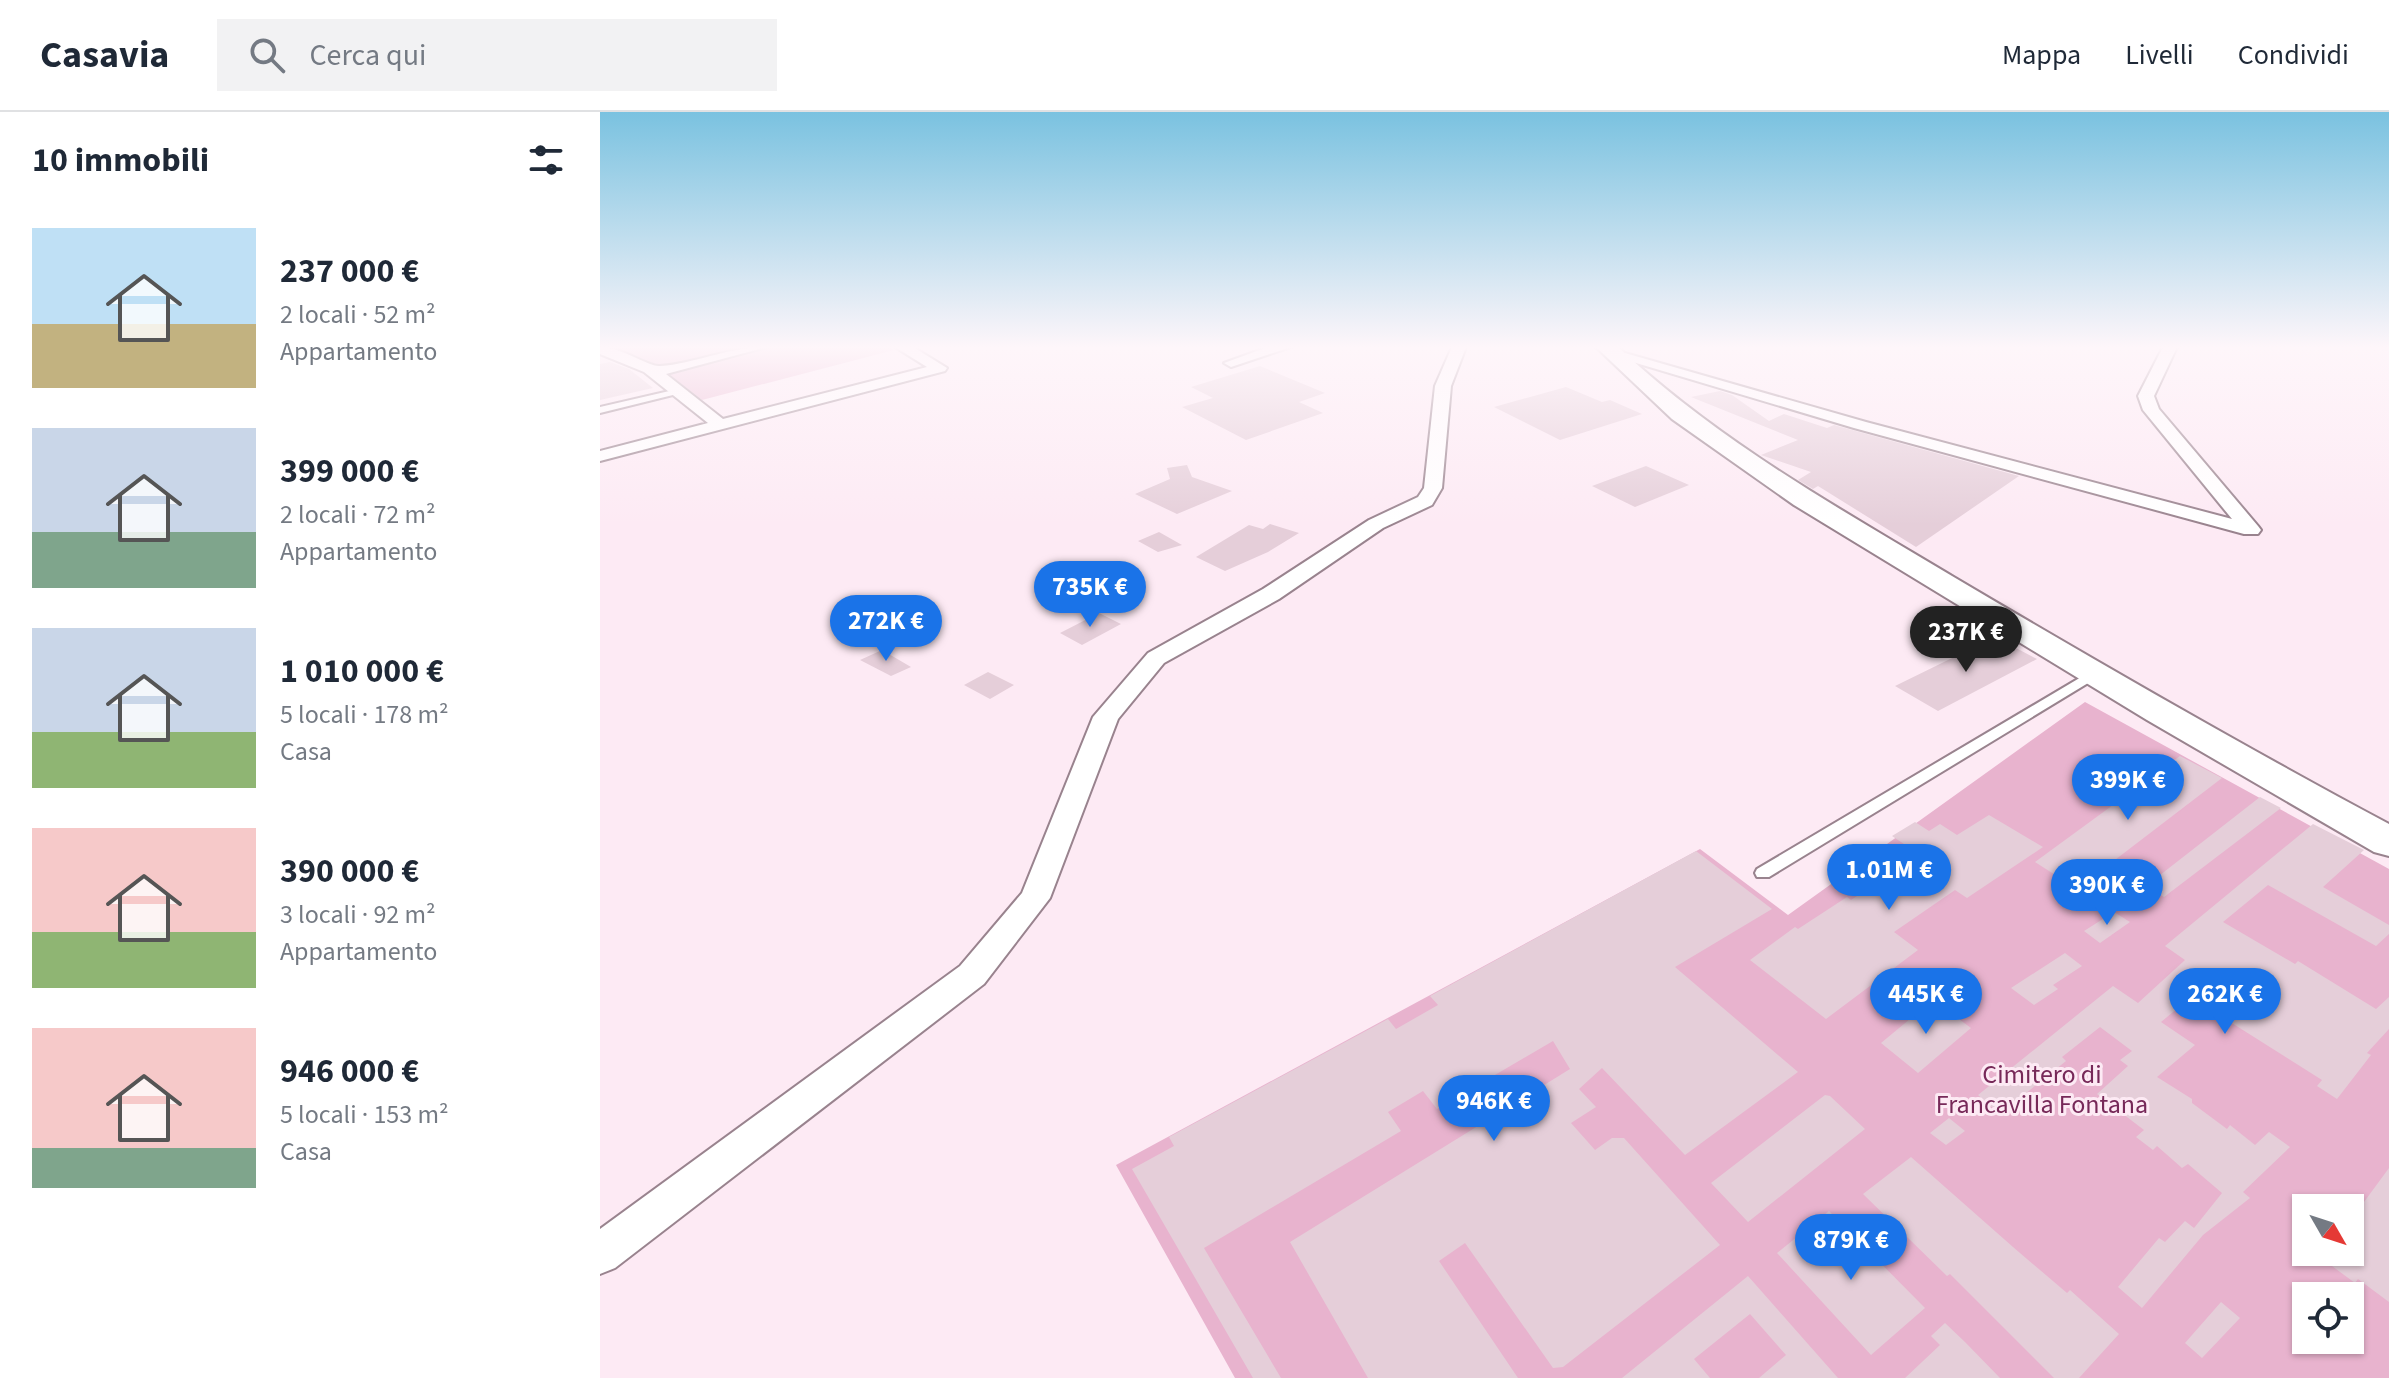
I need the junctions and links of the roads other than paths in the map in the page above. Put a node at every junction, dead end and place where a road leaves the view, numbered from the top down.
1 (697, 406) edge
2 (793, 406) edge
3 (1441, 406) edge
4 (1673, 406) edge
5 (1791, 406) edge
6 (2150, 406) edge
7 (720, 425) junction
8 (600, 438) edge
9 (620, 451) junction
10 (600, 456) edge
11 (2093, 674) junction
12 (2389, 842) edge
13 (1763, 873) dead end
14 (600, 1254) edge

1 - 7 street
2 - 7 street
3 - 14 street
4 - 11 street
5 - 6 street
7 - 9 street
8 - 9 street
9 - 10 street
11 - 12 street
11 - 13 lane

